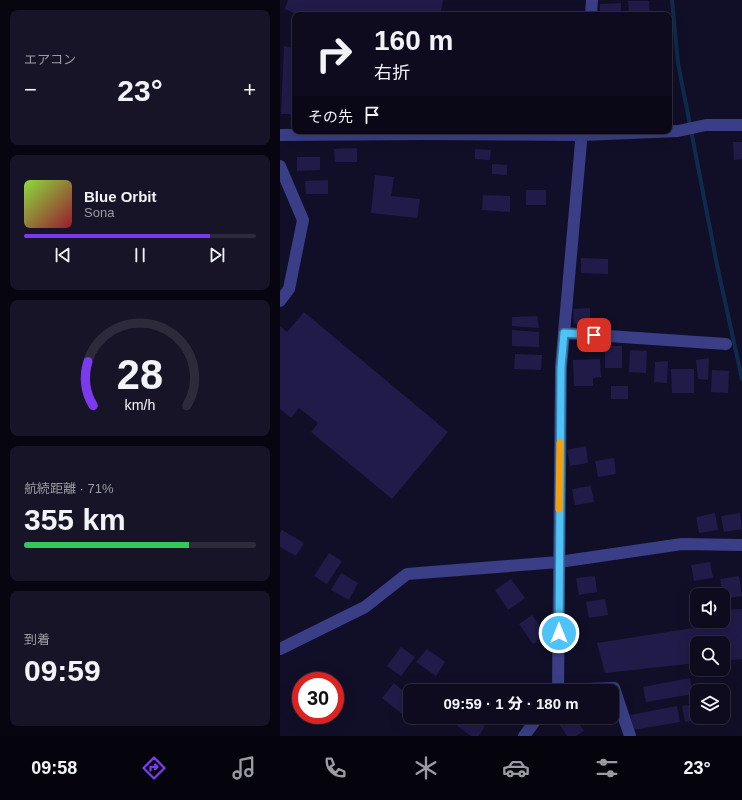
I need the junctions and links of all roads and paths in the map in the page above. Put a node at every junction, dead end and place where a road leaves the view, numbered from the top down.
1 (592, 0) edge
2 (591, 12) edge
3 (742, 125) edge
4 (672, 131) edge
5 (416, 134) edge
6 (582, 134) edge
7 (280, 135) edge
8 (280, 166) edge
9 (280, 301) edge
10 (564, 333) junction
11 (726, 344) dead end
12 (742, 545) edge
13 (559, 562) junction
14 (280, 649) edge
15 (558, 684) edge
16 (619, 703) edge
17 (533, 724) edge
18 (524, 736) edge
19 (630, 736) edge

1 - 2 street
3 - 4 street
5 - 7 street
6 - 10 street
8 - 9 street
10 - 11 street
10 - 13 street
12 - 13 street
13 - 14 street
13 - 15 street
16 - 19 street
17 - 18 street

